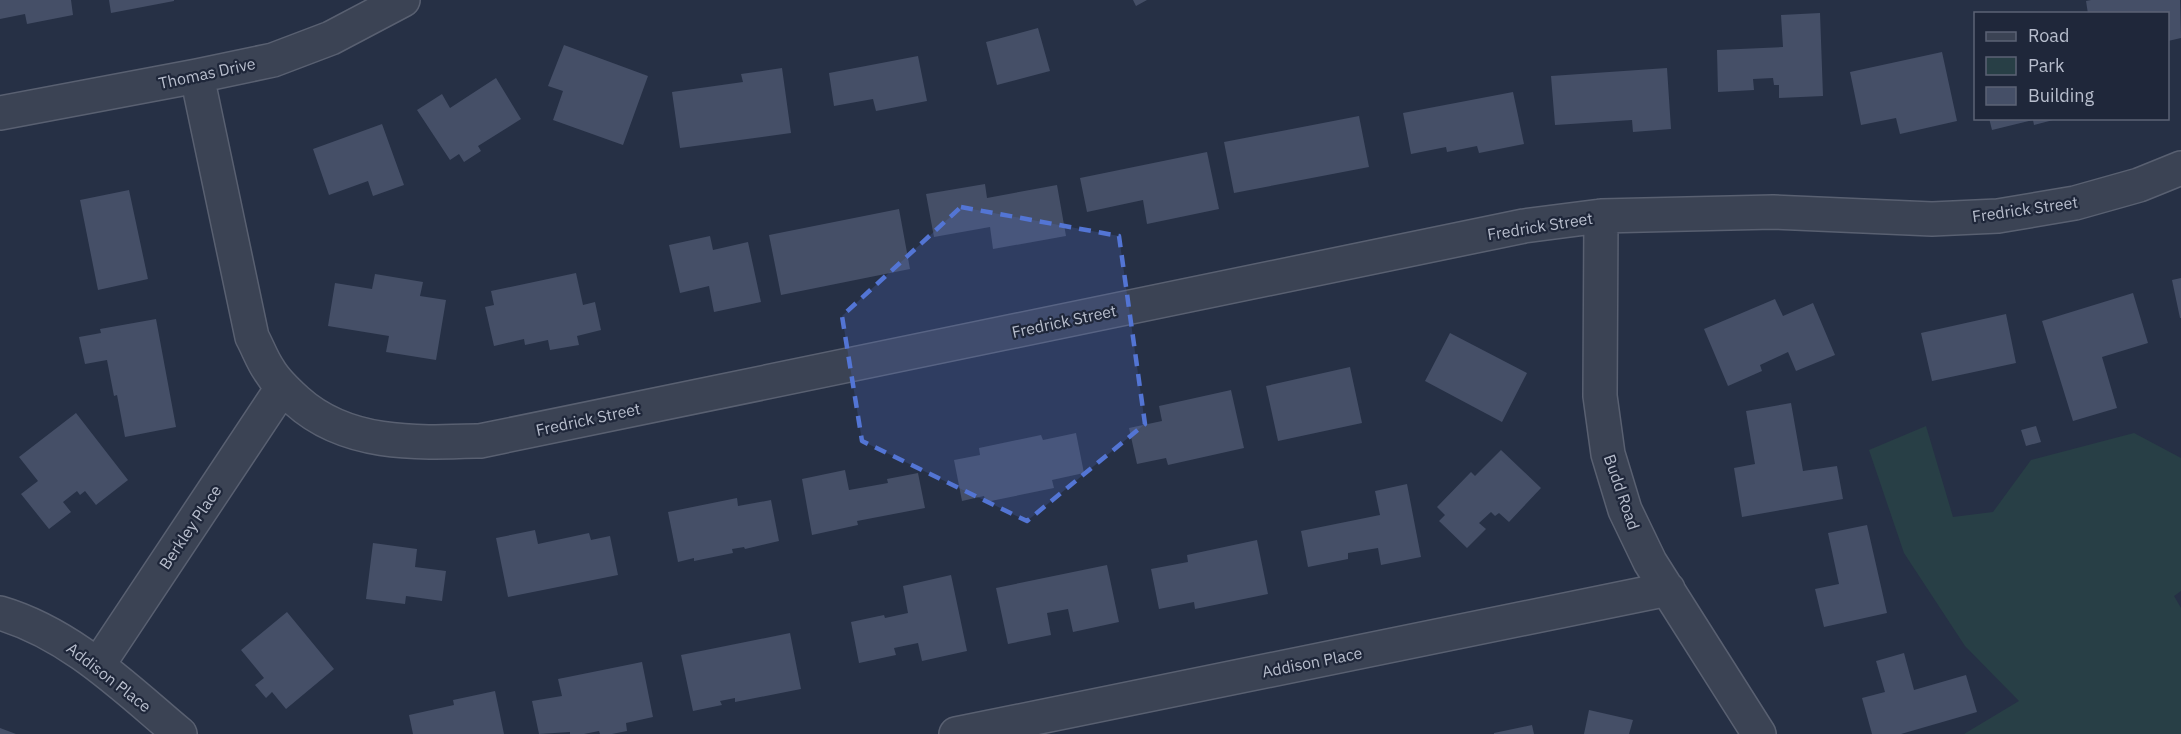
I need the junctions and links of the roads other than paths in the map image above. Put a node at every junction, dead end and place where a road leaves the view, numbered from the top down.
1 (403, 0) edge
2 (197, 76) junction
3 (0, 112) edge
4 (2181, 168) edge
5 (1601, 216) junction
6 (282, 388) junction
7 (1668, 589) junction
8 (0, 612) edge
9 (98, 665) junction
10 (180, 734) edge
11 (956, 734) edge
12 (1759, 734) edge

1 - 2 street, Thomas Drive
2 - 3 street, Thomas Drive
2 - 6 street, Fredrick Street
4 - 5 street, Fredrick Street
5 - 6 street, Fredrick Street
5 - 7 street, Budd Road
6 - 9 street, Berkley Place
7 - 11 street, Addison Place
7 - 12 street, Budd Road
8 - 9 street, Addison Place
9 - 10 street, Addison Place

